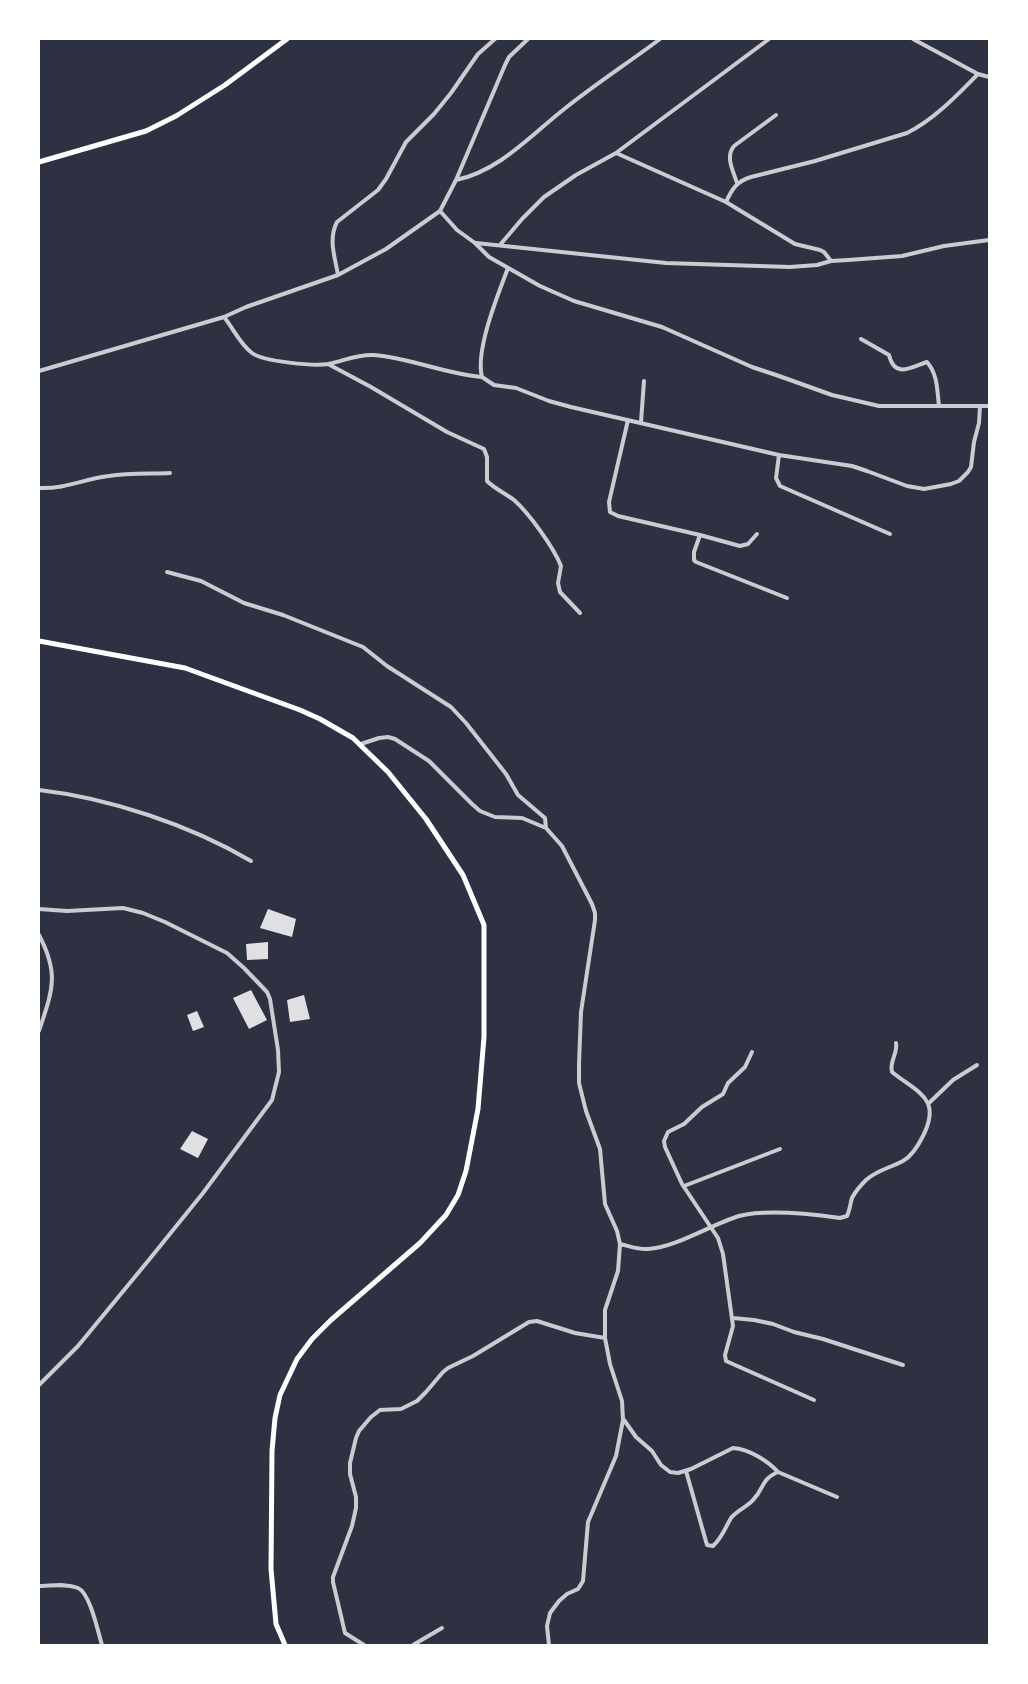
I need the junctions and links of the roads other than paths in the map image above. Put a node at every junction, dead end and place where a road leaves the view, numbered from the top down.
1 (287, 39) edge
2 (495, 39) edge
3 (528, 39) edge
4 (660, 39) edge
5 (769, 39) edge
6 (913, 39) edge
7 (978, 74) junction
8 (989, 77) edge
9 (776, 115) dead end
10 (616, 153) junction
11 (39, 162) edge
12 (456, 180) junction
13 (737, 183) junction
14 (726, 202) junction
15 (440, 211) junction
16 (989, 233) edge
17 (987, 240) edge
18 (475, 243) junction
19 (500, 246) junction
20 (831, 261) junction
21 (508, 268) junction
22 (338, 275) junction
23 (224, 317) junction
24 (861, 339) dead end
25 (327, 364) junction
26 (39, 371) edge
27 (482, 377) junction
28 (644, 381) dead end
29 (989, 400) edge
30 (939, 406) junction
31 (985, 406) edge
32 (628, 420) junction
33 (641, 422) junction
34 (779, 456) junction
35 (170, 473) dead end
36 (39, 488) edge
37 (757, 534) dead end
38 (890, 534) dead end
39 (700, 535) junction
40 (167, 572) dead end
41 (787, 598) dead end
42 (580, 613) dead end
43 (39, 641) edge
44 (361, 744) junction
45 (39, 790) edge
46 (546, 828) junction
47 (250, 861) dead end
48 (39, 909) edge
49 (39, 935) edge
50 (39, 1031) edge
51 (896, 1043) dead end
52 (752, 1052) dead end
53 (976, 1065) dead end
54 (928, 1103) junction
55 (780, 1149) dead end
56 (684, 1186) junction
57 (710, 1228) junction
58 (620, 1244) junction
59 (733, 1318) junction
60 (605, 1338) junction
61 (903, 1365) dead end
62 (39, 1385) edge
63 (814, 1400) dead end
64 (623, 1420) junction
65 (686, 1471) junction
66 (778, 1472) junction
67 (837, 1497) dead end
68 (39, 1586) edge
69 (442, 1628) dead end
70 (102, 1645) edge
71 (285, 1645) edge
72 (364, 1645) edge
73 (413, 1645) edge
74 (549, 1645) edge

1 - 11 main road
2 - 22 street
3 - 12 street
4 - 12 street
5 - 10 street
6 - 7 street
7 - 8 street
7 - 13 street
9 - 13 street
10 - 14 street
10 - 19 street
12 - 15 street
13 - 14 street
14 - 20 street
15 - 18 street
15 - 22 street
16 - 17 street
17 - 20 street
18 - 19 street
18 - 21 street
19 - 20 street
21 - 27 street
21 - 30 street
22 - 23 street
23 - 25 street
23 - 26 street
24 - 30 street
25 - 27 street
25 - 42 street
27 - 32 street
28 - 33 street
29 - 31 street
30 - 31 street
31 - 34 street
32 - 33 street
32 - 39 street
33 - 34 street
34 - 38 street
35 - 36 street
37 - 39 street
39 - 41 street
40 - 46 street
43 - 44 main road
44 - 46 street
44 - 71 main road
45 - 47 street
46 - 58 street
48 - 62 street
49 - 50 street
51 - 54 street
52 - 56 street
53 - 54 street
54 - 57 street
55 - 56 street
56 - 57 street
57 - 58 street
57 - 59 street
58 - 60 street
59 - 61 street
59 - 63 street
60 - 64 street
60 - 72 street
64 - 65 street
64 - 74 street
65 - 66 street
65 - 66 street
66 - 67 street
68 - 70 street
69 - 73 street

